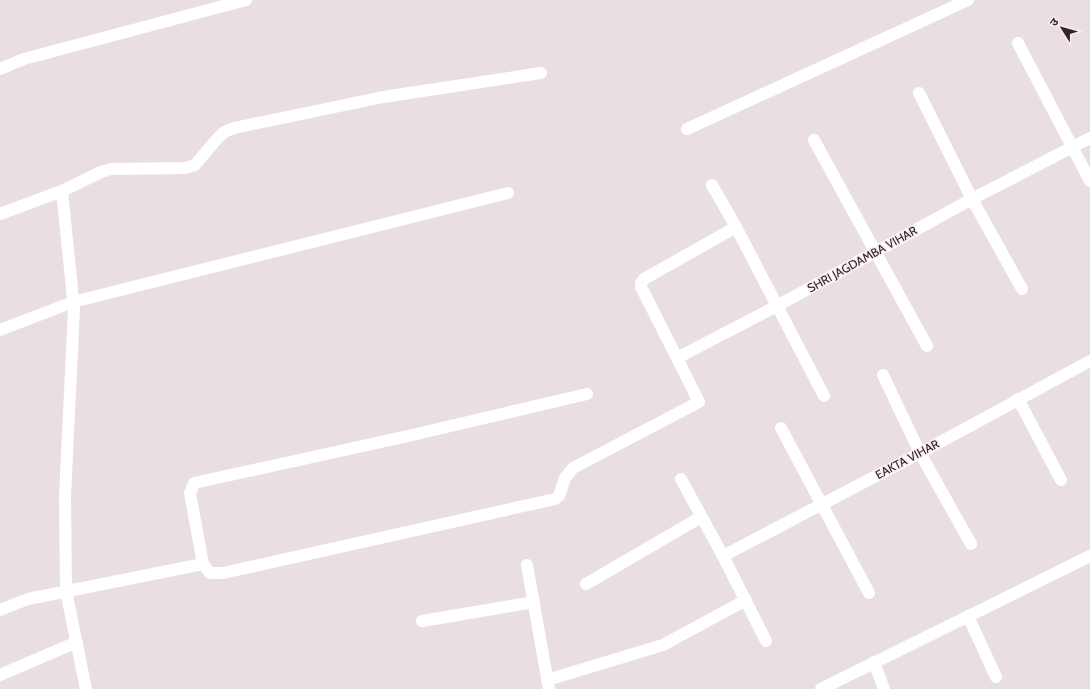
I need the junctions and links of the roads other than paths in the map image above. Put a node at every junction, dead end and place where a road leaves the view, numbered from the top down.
1 (246, 0) edge
2 (968, 0) edge
3 (1018, 43) dead end
4 (0, 69) edge
5 (541, 73) dead end
6 (919, 93) dead end
7 (687, 129) dead end
8 (1090, 138) edge
9 (814, 140) dead end
10 (1072, 148) junction
11 (1090, 181) edge
12 (712, 185) dead end
13 (62, 191) junction
14 (508, 193) dead end
15 (972, 199) junction
16 (0, 214) edge
17 (736, 227) junction
18 (876, 252) junction
19 (1022, 288) dead end
20 (73, 302) junction
21 (777, 306) junction
22 (0, 330) edge
23 (927, 346) dead end
24 (677, 358) junction
25 (1090, 361) edge
26 (883, 376) dead end
27 (587, 394) dead end
28 (824, 396) dead end
29 (1018, 399) junction
30 (781, 428) dead end
31 (920, 453) junction
32 (681, 479) dead end
33 (1061, 480) dead end
34 (822, 504) junction
35 (701, 516) junction
36 (970, 544) dead end
37 (723, 556) junction
38 (1090, 556) edge
39 (203, 564) junction
40 (527, 565) dead end
41 (586, 584) dead end
42 (66, 591) junction
43 (869, 593) dead end
44 (746, 600) junction
45 (534, 602) junction
46 (0, 610) edge
47 (968, 616) junction
48 (422, 621) dead end
49 (766, 641) dead end
50 (77, 642) junction
51 (874, 662) junction
52 (0, 675) edge
53 (996, 677) dead end
54 (548, 684) edge
55 (86, 689) edge
56 (821, 689) edge
57 (884, 689) edge

1 - 4 street
2 - 7 street
3 - 10 street
5 - 13 street
6 - 15 street
8 - 10 street, SHRI JAGDAMBA VIHAR
9 - 18 street
10 - 11 street
10 - 15 street, SHRI JAGDAMBA VIHAR
12 - 17 street
13 - 16 street
13 - 20 street
14 - 20 street
15 - 18 street, SHRI JAGDAMBA VIHAR
15 - 19 street
17 - 21 street
17 - 24 street
18 - 21 street, SHRI JAGDAMBA VIHAR
18 - 23 street
20 - 22 street
20 - 42 street
21 - 24 street, SHRI JAGDAMBA VIHAR
21 - 28 street
24 - 39 street
25 - 29 street, EAKTA VIHAR
26 - 31 street
27 - 39 street
29 - 31 street, EAKTA VIHAR
29 - 33 street
30 - 34 street
31 - 34 street, EAKTA VIHAR
31 - 36 street
32 - 35 street
34 - 37 street, EAKTA VIHAR
34 - 43 street
35 - 37 street
35 - 41 street
37 - 44 street
38 - 47 street
39 - 42 street
40 - 45 street
42 - 46 street
42 - 50 street
44 - 49 street
44 - 54 street
45 - 48 street
45 - 54 street
47 - 51 street
47 - 53 street
50 - 52 street
50 - 55 street
51 - 56 street
51 - 57 street

